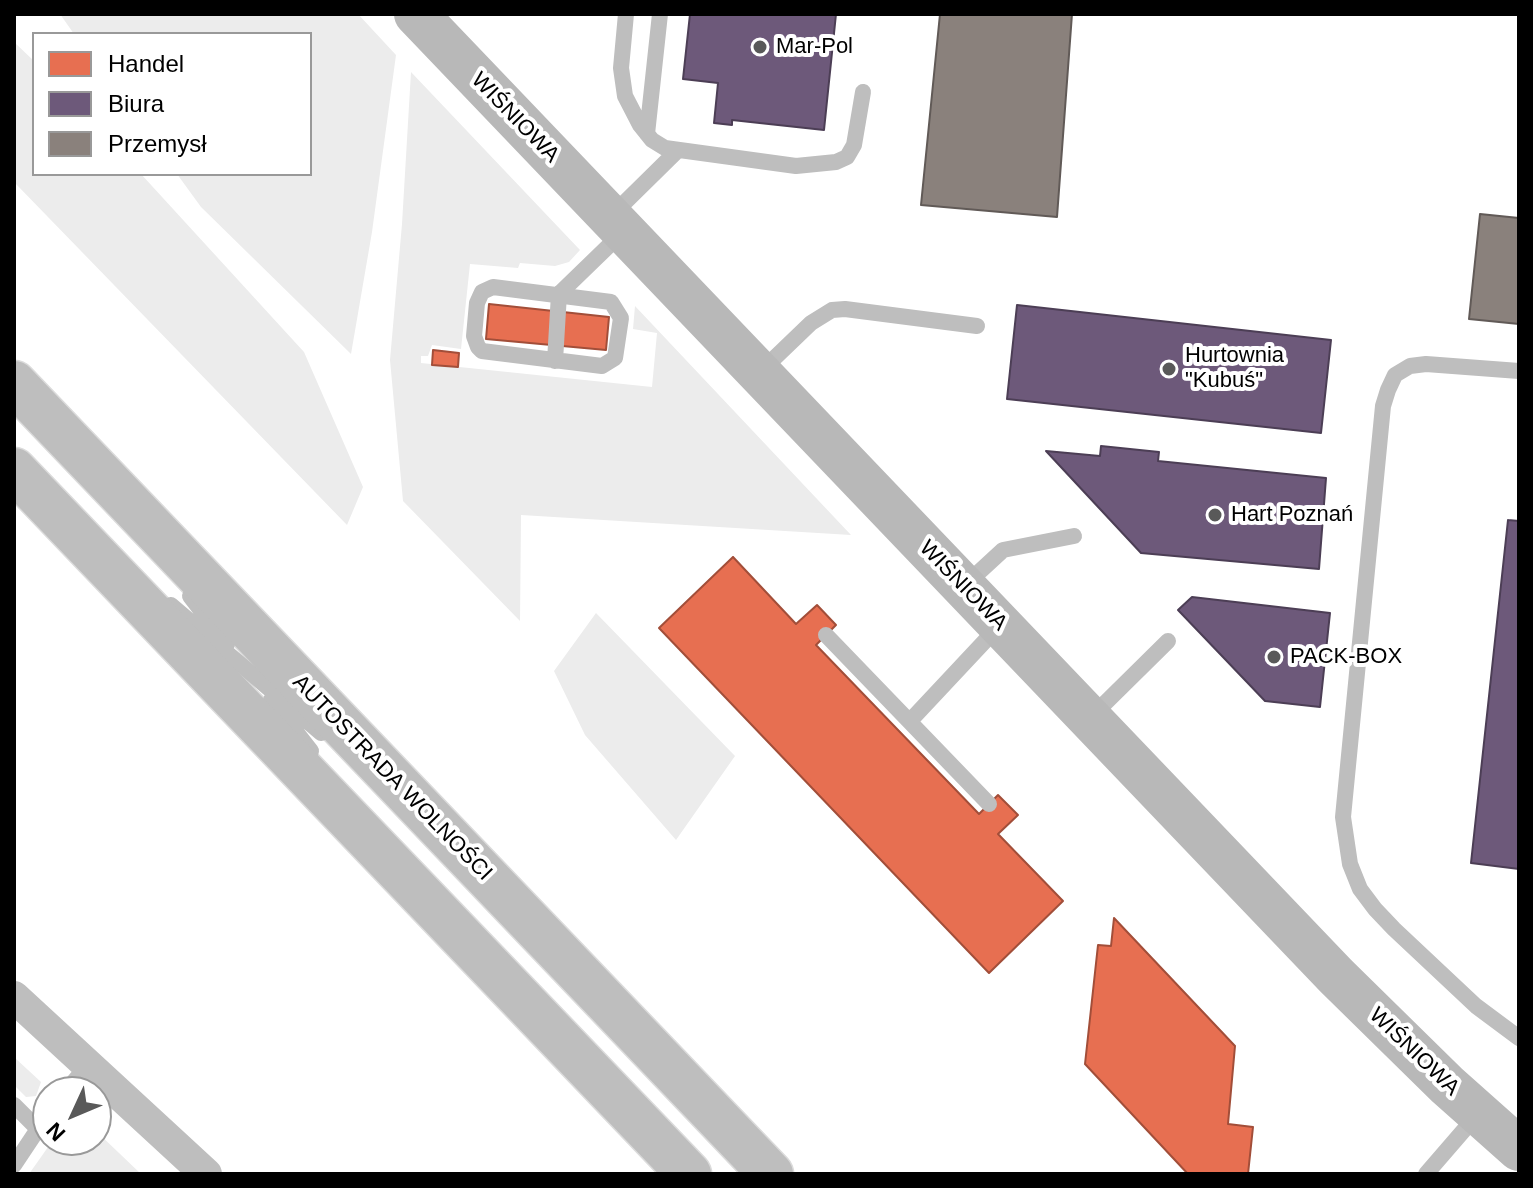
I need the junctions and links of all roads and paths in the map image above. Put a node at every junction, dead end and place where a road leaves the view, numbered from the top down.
1 (416, 14) edge
2 (626, 14) edge
3 (660, 14) edge
4 (863, 92) dead end
5 (647, 134) junction
6 (677, 151) junction
7 (617, 224) junction
8 (559, 294) junction
9 (977, 326) dead end
10 (555, 361) junction
11 (1519, 371) edge
12 (759, 373) junction
13 (14, 383) edge
14 (69, 440) junction
15 (19, 476) edge
16 (1074, 536) dead end
17 (964, 586) junction
18 (1000, 625) junction
19 (826, 635) dead end
20 (1168, 641) dead end
21 (249, 671) junction
22 (1089, 718) junction
23 (910, 721) junction
24 (989, 804) dead end
25 (471, 861) junction
26 (427, 901) junction
27 (14, 997) edge
28 (1519, 1038) edge
29 (88, 1065) junction
30 (79, 1076) edge
31 (14, 1105) edge
32 (1478, 1114) junction
33 (32, 1123) edge
34 (32, 1138) edge
35 (1519, 1149) edge
36 (14, 1165) edge
37 (206, 1174) edge
38 (689, 1174) edge
39 (771, 1174) edge
40 (1426, 1174) edge

1 - 7 street, WIŚNIOWA
2 - 5 lane
3 - 5 lane
4 - 6 lane
5 - 6 lane
6 - 7 lane
7 - 8 lane
7 - 12 street, WIŚNIOWA
8 - 10 lane
8 - 10 lane
8 - 10 lane
9 - 12 lane
11 - 28 lane
12 - 17 street, WIŚNIOWA
13 - 14 highway, AUTOSTRADA WOLNOŚCI
14 - 21 lane
14 - 25 highway, AUTOSTRADA WOLNOŚCI
15 - 21 lane
15 - 26 highway
16 - 17 lane
17 - 18 street, WIŚNIOWA
18 - 22 street, WIŚNIOWA
18 - 23 lane
19 - 23 lane
20 - 22 lane
21 - 25 lane
21 - 26 lane
22 - 32 street, WIŚNIOWA
23 - 24 lane
25 - 39 highway, AUTOSTRADA WOLNOŚCI
26 - 38 highway
27 - 29 street
29 - 30 lane
29 - 37 street
31 - 33 lane
32 - 35 street, WIŚNIOWA
32 - 40 lane
34 - 36 lane

